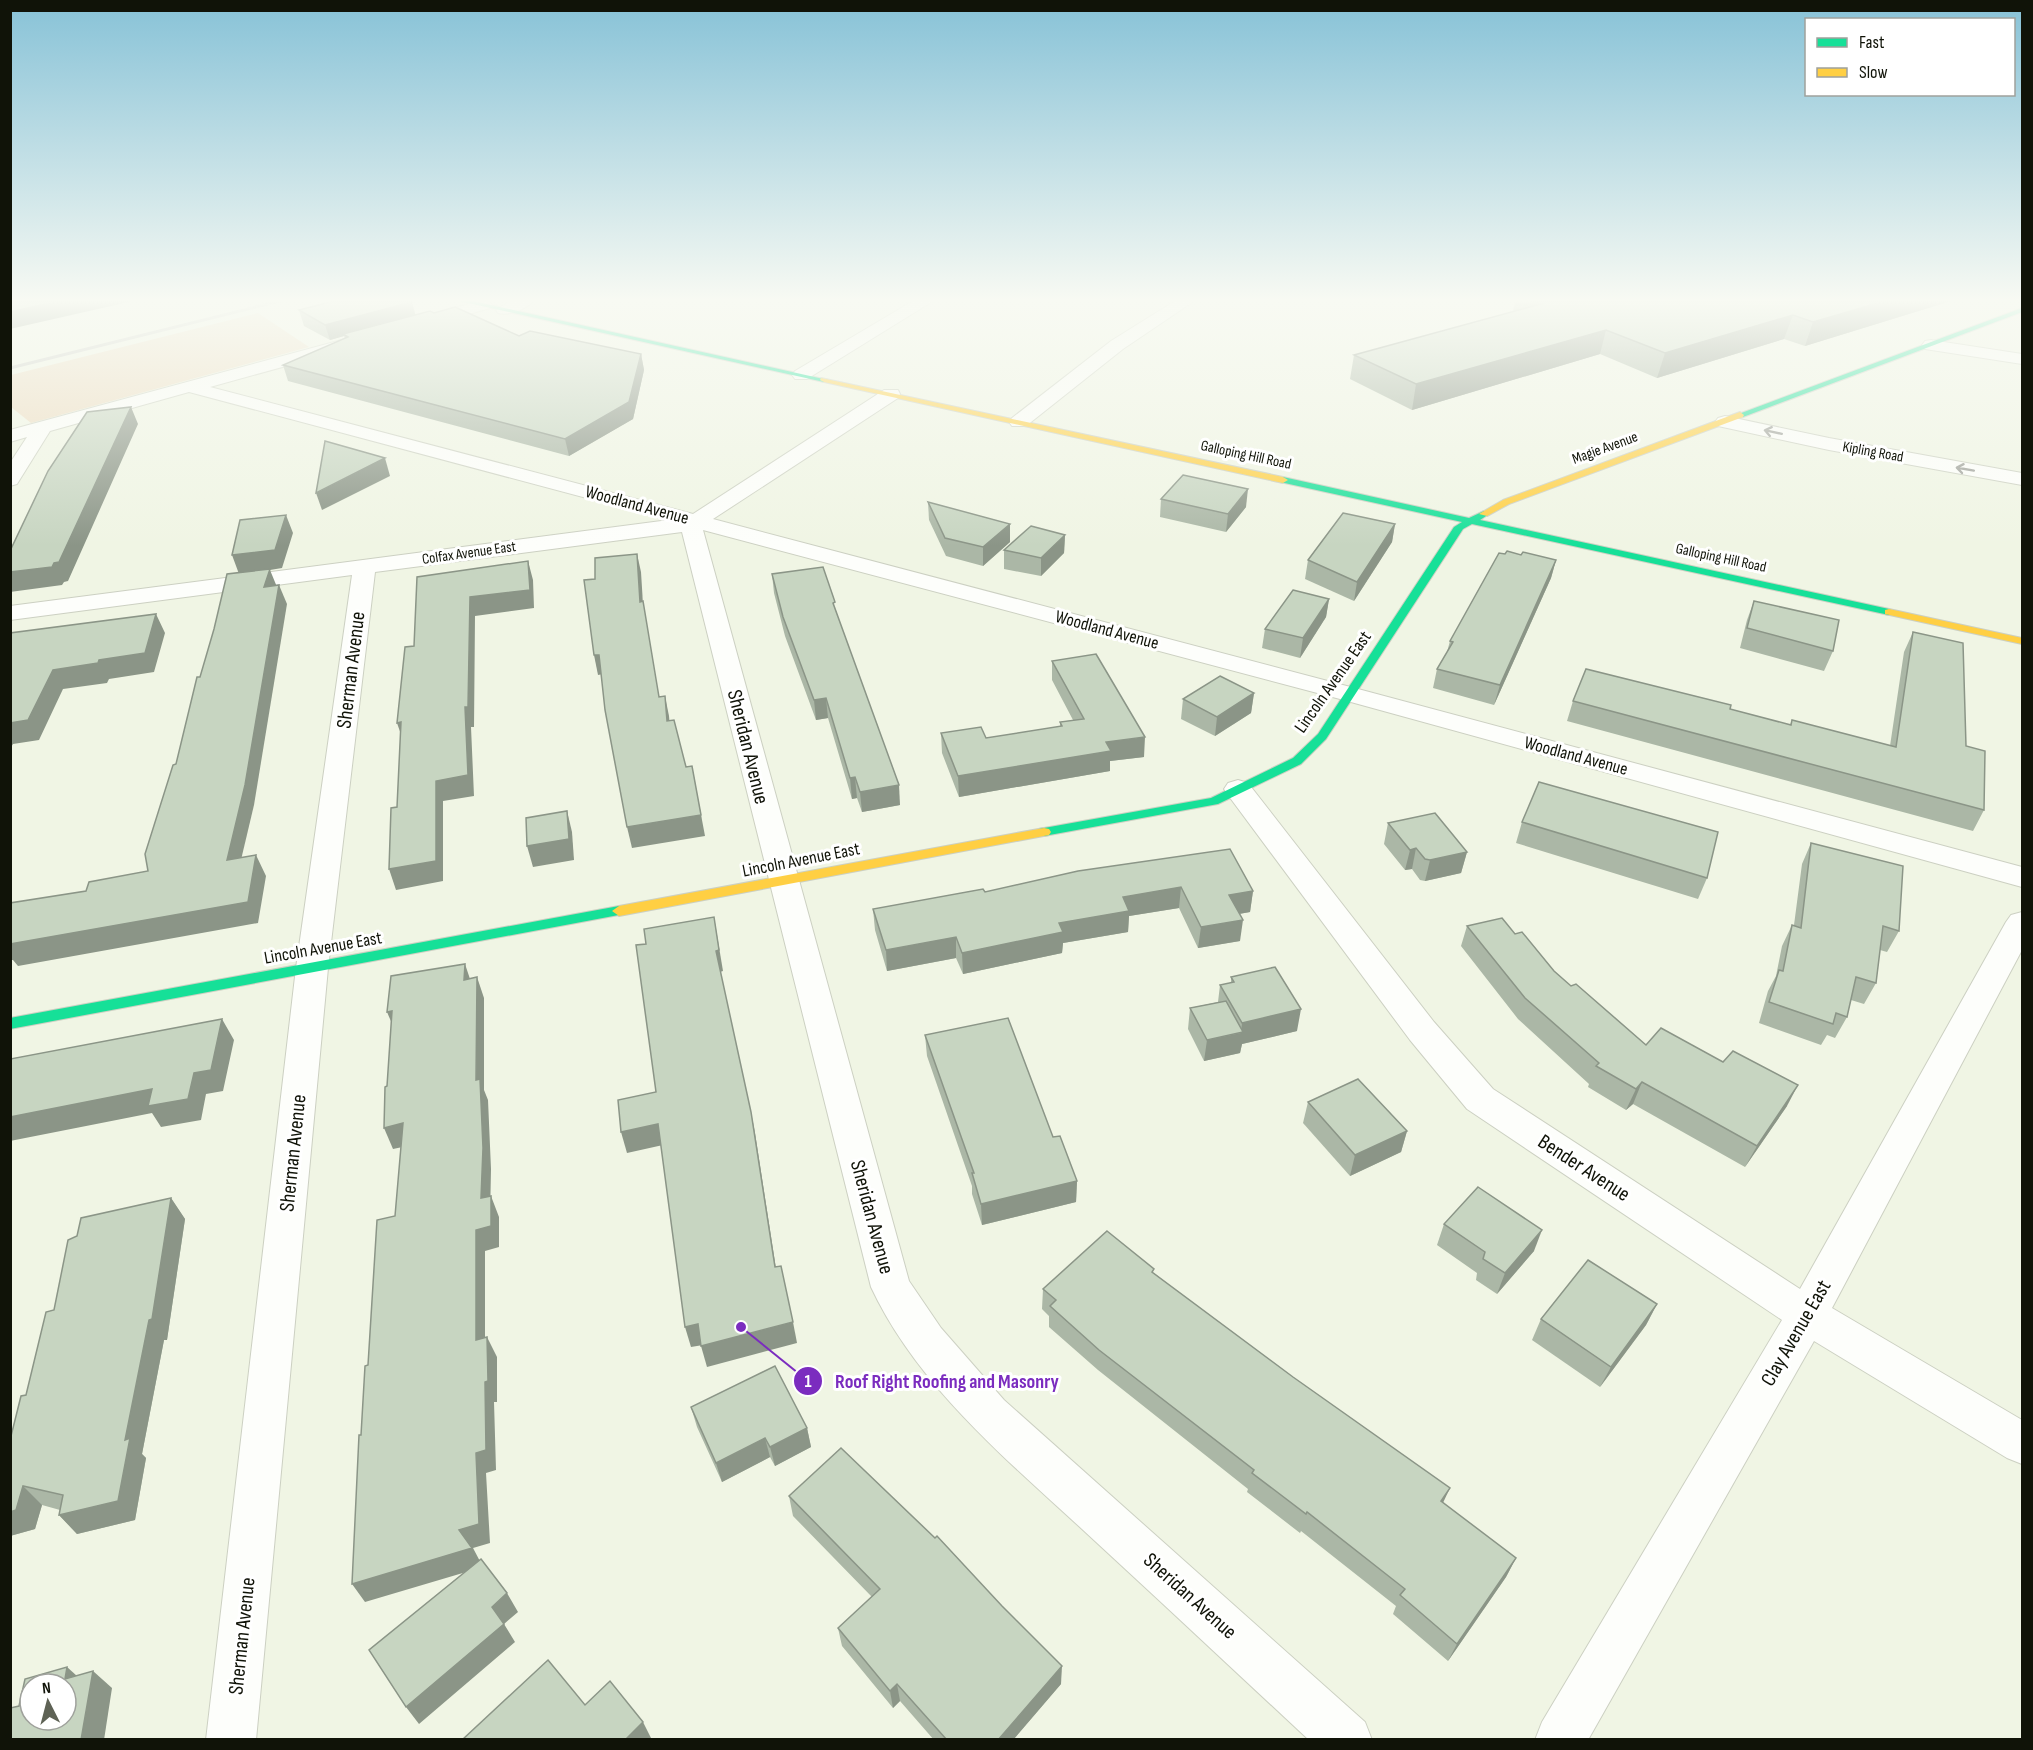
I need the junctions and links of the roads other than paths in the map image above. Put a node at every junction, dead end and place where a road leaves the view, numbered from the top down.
1 (205, 383) edge
2 (837, 383) edge
3 (1069, 383) edge
4 (1830, 383) edge
5 (190, 387) junction
6 (891, 394) junction
7 (1019, 422) junction
8 (1725, 422) junction
9 (43, 427) junction
10 (10, 436) edge
11 (2022, 479) edge
12 (10, 480) edge
13 (1471, 521) junction
14 (693, 522) junction
15 (364, 567) junction
16 (10, 613) edge
17 (2022, 640) edge
18 (1349, 694) junction
19 (1238, 789) junction
20 (2022, 877) edge
21 (783, 882) junction
22 (2022, 922) edge
23 (312, 968) junction
24 (10, 1024) edge
25 (1807, 1315) junction
26 (2022, 1443) edge
27 (231, 1740) edge
28 (1347, 1740) edge
29 (1560, 1740) edge

1 - 5 street
2 - 6 street, Galloping Hill Road
3 - 7 street
4 - 8 street, Magie Avenue
5 - 9 street
5 - 14 street, Woodland Avenue
6 - 7 street, Galloping Hill Road
6 - 14 street, Colfax Avenue East
7 - 13 street, Galloping Hill Road
11 -> 8 street, Kipling Road
8 - 13 street, Magie Avenue
9 - 10 street
9 - 12 street
13 - 17 street, Galloping Hill Road
13 - 18 street, Lincoln Avenue East
14 - 15 street, Colfax Avenue East
14 - 18 street, Woodland Avenue
14 - 21 street, Sheridan Avenue
15 - 16 street, Colfax Avenue East
15 - 23 street, Sherman Avenue
18 - 19 street, Lincoln Avenue East
18 - 20 street, Woodland Avenue
19 - 21 street, Lincoln Avenue East
19 - 25 street, Bender Avenue
21 - 23 street, Lincoln Avenue East
21 - 28 street, Sheridan Avenue
22 - 25 street, Clay Avenue East
23 - 24 street, Lincoln Avenue East
23 - 27 street, Sherman Avenue
25 - 26 street, Bender Avenue
25 - 29 street, Clay Avenue East

